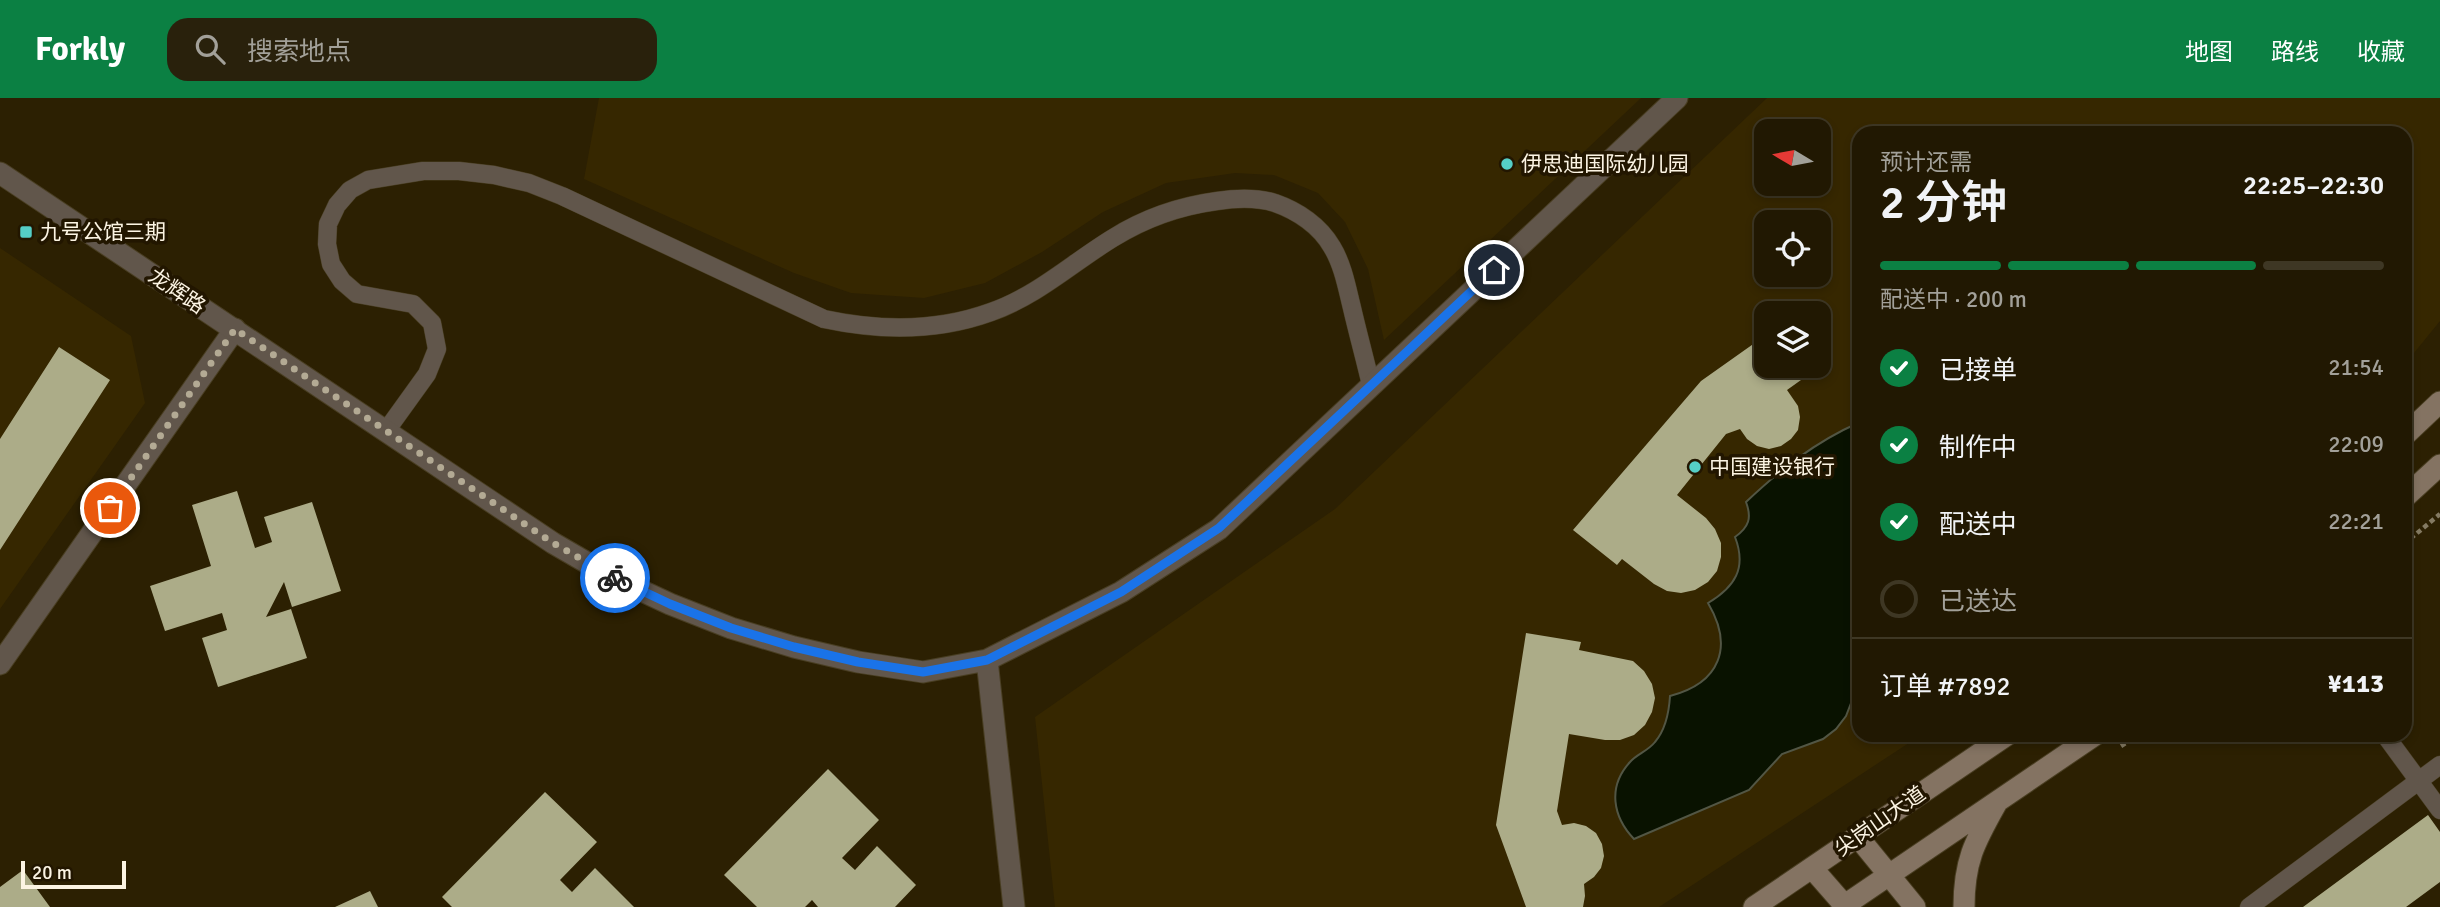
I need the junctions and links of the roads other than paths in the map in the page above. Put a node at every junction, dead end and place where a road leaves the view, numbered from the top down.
1 (1677, 98) edge
2 (0, 173) edge
3 (235, 329) junction
4 (1371, 385) junction
5 (2440, 402) edge
6 (2412, 428) edge
7 (386, 431) junction
8 (2440, 465) edge
9 (2412, 491) edge
10 (987, 660) junction
11 (0, 664) edge
12 (1997, 742) edge
13 (2085, 742) edge
14 (2390, 742) edge
15 (2440, 765) edge
16 (2419, 781) junction
17 (1998, 801) junction
18 (2440, 810) edge
19 (1858, 837) junction
20 (1812, 868) junction
21 (1888, 874) junction
22 (1844, 906) edge
23 (1014, 907) edge
24 (1754, 907) edge
25 (1915, 907) edge
26 (1964, 907) edge
27 (2249, 907) edge

1 - 4 street, 龙辉路
2 - 3 street, 龙辉路
3 - 7 street, 龙辉路
3 - 11 street
4 - 7 lane
4 - 10 street, 龙辉路
5 - 6 main road
7 - 10 street, 龙辉路
8 - 9 main road
10 - 23 street
12 - 19 main road, 尖岗山大道
13 - 17 main road
14 - 16 lane
15 - 16 lane
16 - 18 lane
16 - 27 lane
17 - 21 main road
17 - 26 main road
19 - 20 main road, 尖岗山大道
19 - 21 main road
20 - 22 main road
20 - 24 main road, 尖岗山大道
21 - 22 main road
21 - 25 main road

